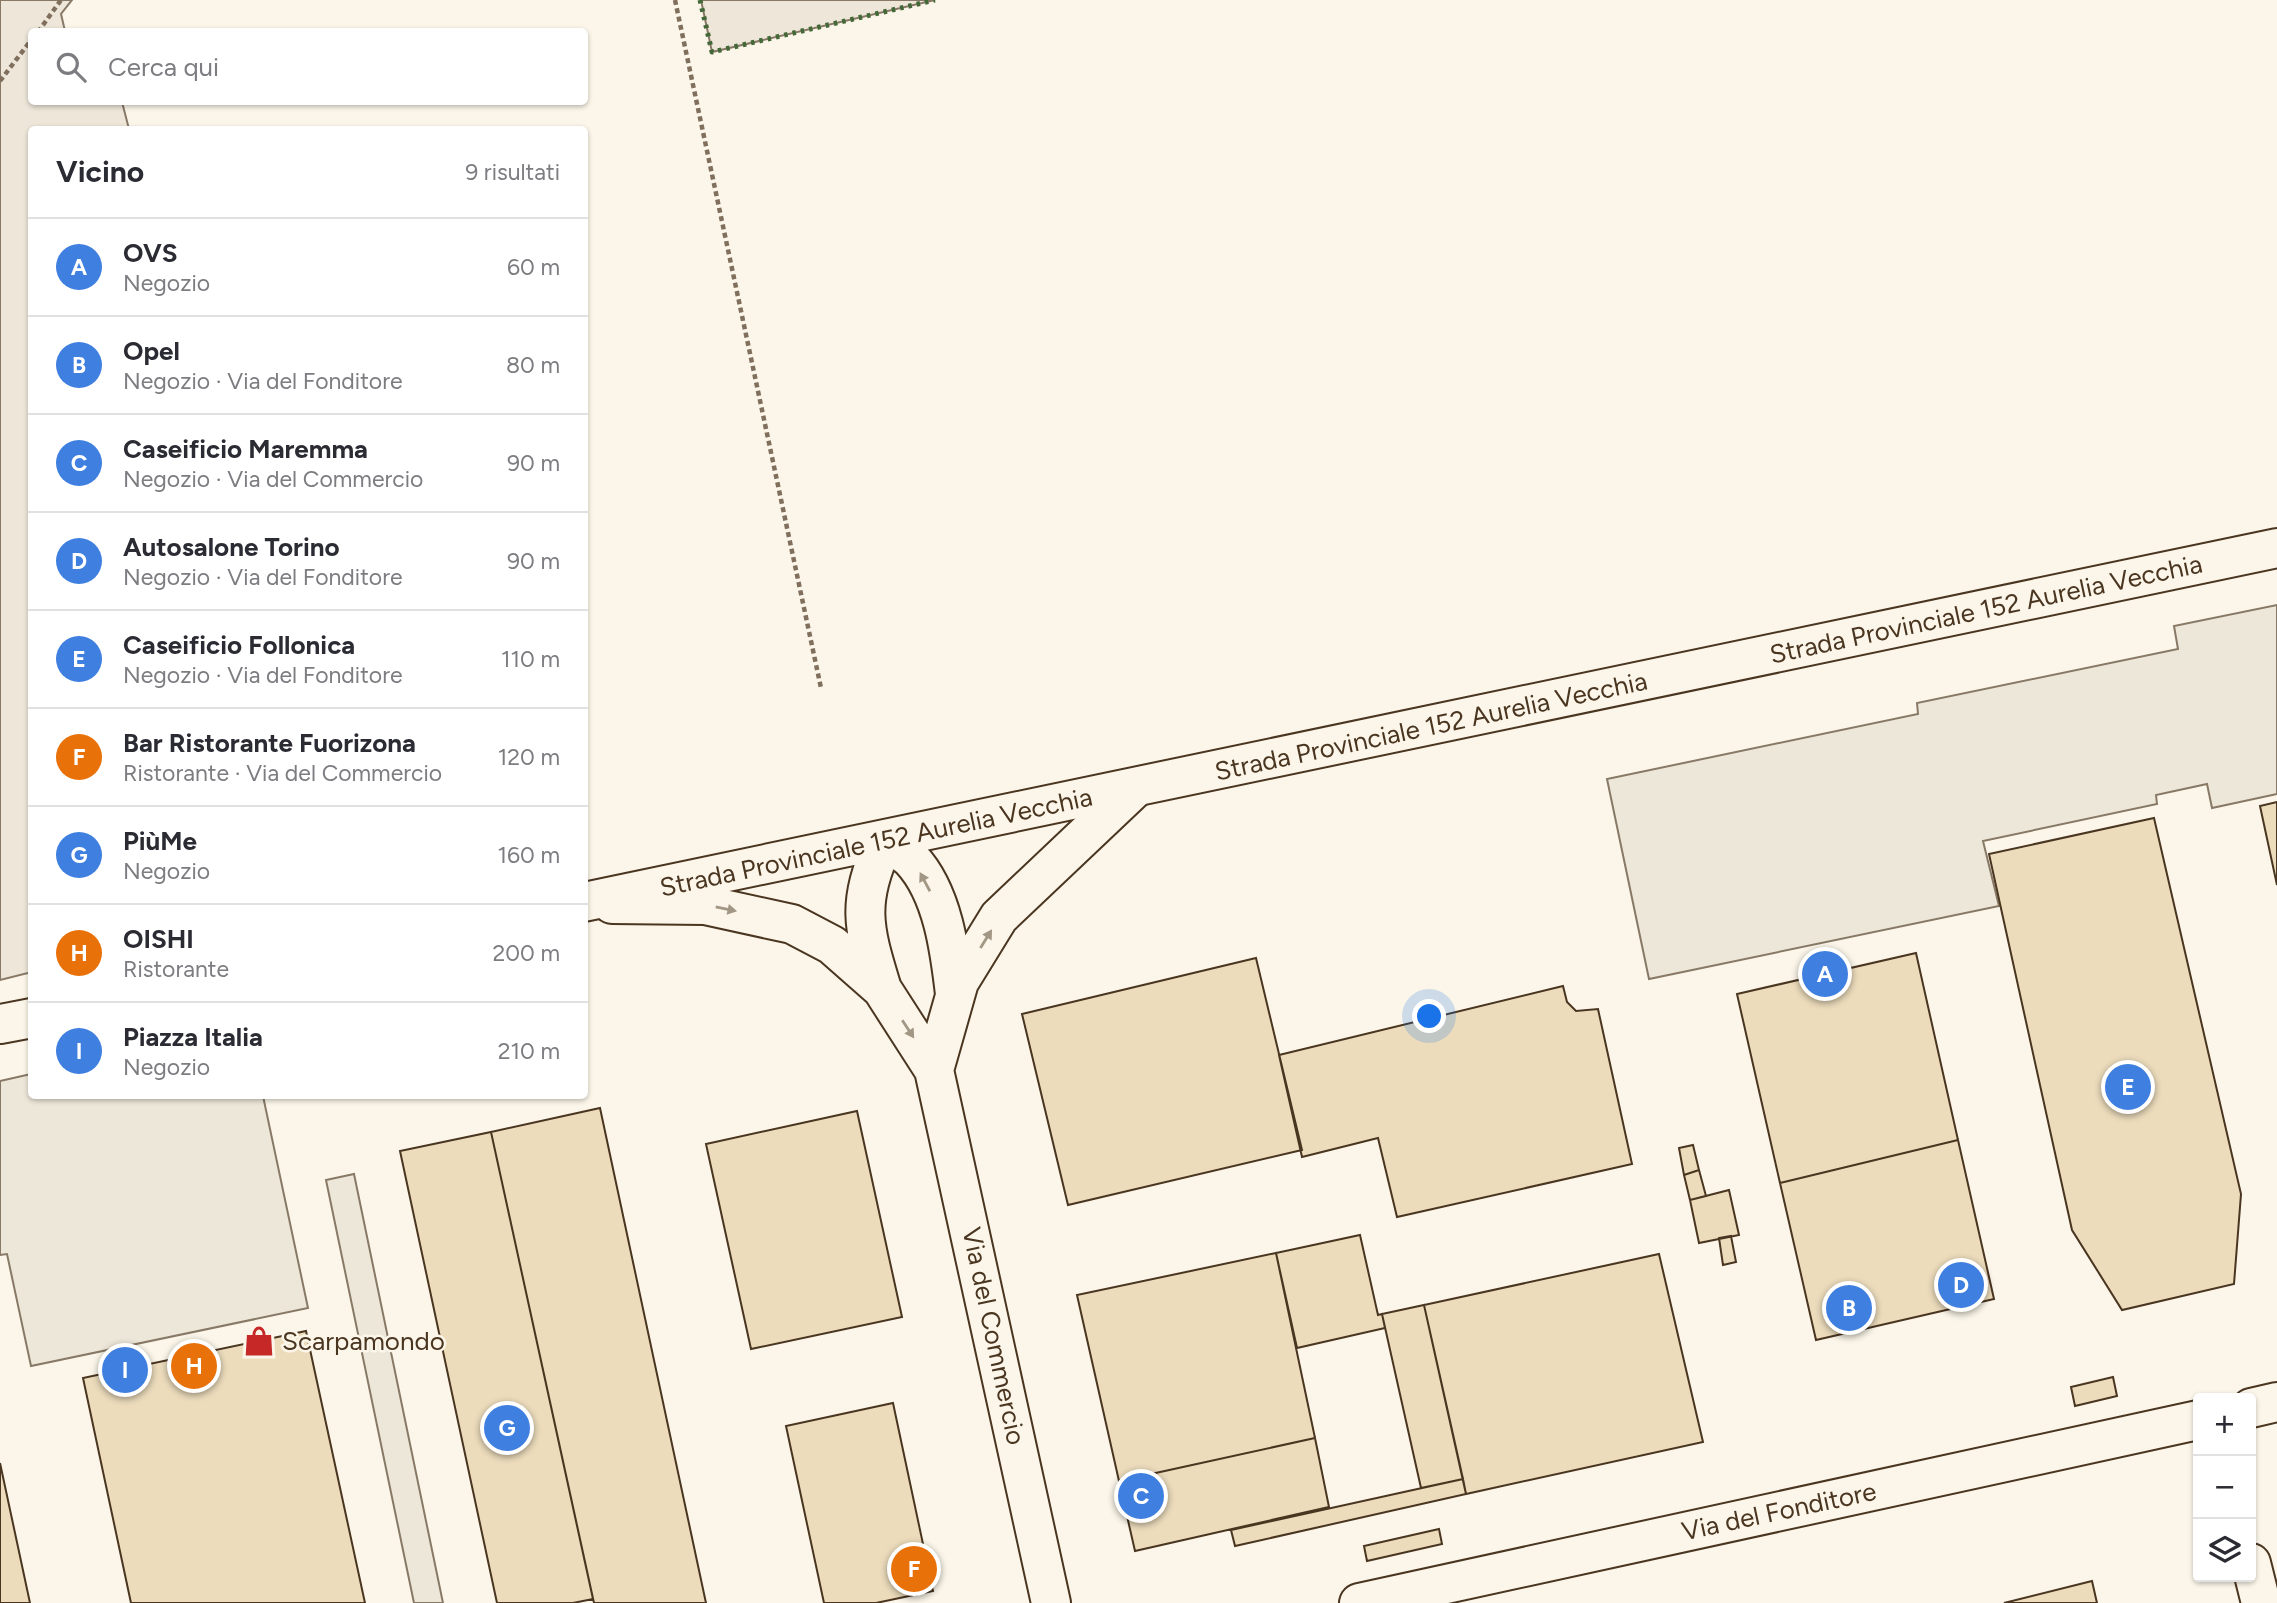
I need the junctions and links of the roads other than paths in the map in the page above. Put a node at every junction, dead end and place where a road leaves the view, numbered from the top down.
1 (2277, 548) edge
2 (1134, 789) junction
3 (884, 841) junction
4 (588, 902) edge
5 (588, 903) edge
6 (882, 989) junction
7 (955, 995) junction
8 (28, 1018) edge
9 (0, 1024) edge
10 (934, 1070) junction
11 (2277, 1402) edge
12 (2256, 1407) edge
13 (2193, 1421) edge
14 (2256, 1582) edge
15 (1051, 1603) edge
16 (1359, 1603) edge
17 (2261, 1603) edge

1 - 2 street, Strada Provinciale 152 Aurelia Vecchia
2 - 3 street, Strada Provinciale 152 Aurelia Vecchia
7 -> 2 street, Via del Commercio
3 - 4 street, Strada Provinciale 152 Aurelia Vecchia
3 - 6 street, Via del Commercio
7 -> 3 street, Via del Commercio
5 -> 6 street, Via del Commercio
6 -> 10 street, Via del Commercio
7 - 10 street, Via del Commercio
8 - 9 street
10 - 15 street, Via del Commercio
11 - 12 street
13 - 16 street, Via del Fonditore
14 - 17 street

